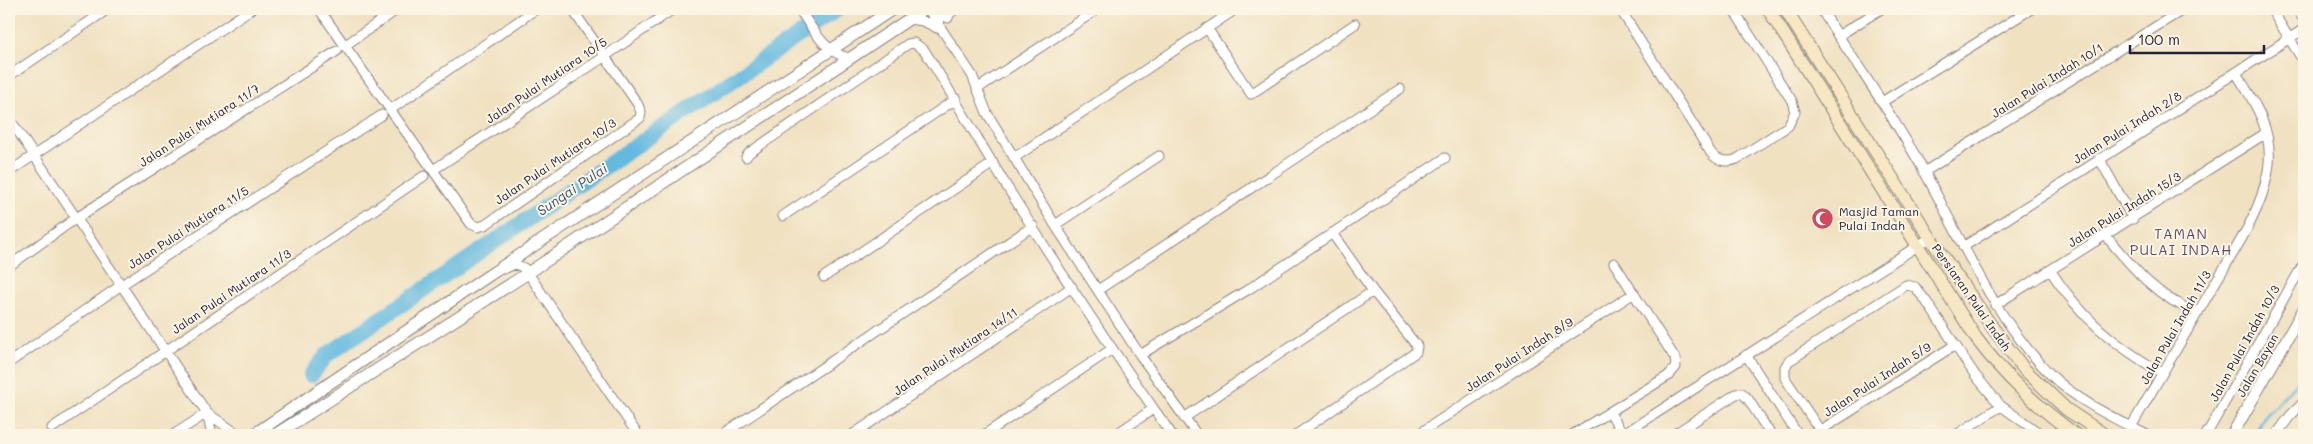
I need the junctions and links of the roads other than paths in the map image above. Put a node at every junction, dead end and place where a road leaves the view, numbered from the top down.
1 (108, 9) edge
2 (251, 9) edge
3 (319, 9) edge
4 (398, 9) edge
5 (536, 9) edge
6 (572, 9) edge
7 (673, 9) edge
8 (799, 9) edge
9 (893, 9) edge
10 (926, 9) edge
11 (941, 9) edge
12 (956, 9) edge
13 (1098, 9) edge
14 (1236, 9) edge
15 (1620, 9) edge
16 (1733, 9) edge
17 (1768, 9) edge
18 (1785, 9) edge
19 (1821, 9) edge
20 (1881, 9) edge
21 (2031, 9) edge
22 (2184, 9) edge
23 (2271, 9) edge
24 (2298, 9) edge
25 (948, 18) dead end
26 (2304, 18) edge
27 (908, 19) junction
28 (1355, 24) dead end
29 (1207, 28) junction
30 (940, 29) junction
31 (2304, 29) edge
32 (1838, 36) junction
33 (2290, 38) junction
34 (827, 46) junction
35 (340, 49) junction
36 (604, 57) junction
37 (850, 58) junction
38 (2304, 62) edge
39 (2236, 72) junction
40 (9, 76) edge
41 (977, 89) junction
42 (1400, 89) dead end
43 (956, 100) junction
44 (1882, 102) junction
45 (390, 110) junction
46 (382, 116) dead end
47 (9, 118) edge
48 (2266, 133) junction
49 (33, 155) junction
50 (1159, 156) dead end
51 (746, 158) dead end
52 (1014, 158) junction
53 (1444, 158) dead end
54 (2099, 158) junction
55 (992, 163) junction
56 (432, 170) junction
57 (9, 172) edge
58 (1924, 172) junction
59 (424, 176) dead end
60 (782, 216) dead end
61 (76, 219) junction
62 (2133, 219) junction
63 (1055, 225) junction
64 (1033, 226) junction
65 (1332, 233) junction
66 (2106, 236) junction
67 (1930, 238) junction
68 (1918, 246) junction
69 (1963, 247) junction
70 (2304, 262) edge
71 (1614, 263) dead end
72 (9, 266) edge
73 (2050, 270) junction
74 (528, 273) junction
75 (488, 276) junction
76 (824, 277) dead end
77 (120, 286) junction
78 (1072, 287) junction
79 (1098, 290) junction
80 (1373, 291) junction
81 (1634, 293) junction
82 (1995, 305) junction
83 (2304, 309) edge
84 (2198, 313) junction
85 (1955, 345) junction
86 (1112, 349) junction
87 (166, 350) junction
88 (1140, 355) junction
89 (1746, 356) junction
90 (10, 362) edge
91 (2162, 373) junction
92 (2304, 402) edge
93 (2001, 406) junction
94 (1154, 409) junction
95 (207, 412) junction
96 (1610, 412) junction
97 (1184, 418) junction
98 (2131, 427) junction
99 (52, 428) dead end
100 (1819, 434) edge
101 (173, 435) edge
102 (212, 435) edge
103 (239, 435) edge
104 (253, 435) edge
105 (275, 435) edge
106 (638, 435) edge
107 (722, 435) edge
108 (852, 435) edge
109 (984, 435) edge
110 (1114, 435) edge
111 (1172, 435) edge
112 (1197, 435) edge
113 (1296, 435) edge
114 (1417, 435) edge
115 (1572, 435) edge
116 (1623, 435) edge
117 (1673, 435) edge
118 (1771, 435) edge
119 (1798, 435) edge
120 (1956, 435) edge
121 (2042, 435) edge
122 (2076, 435) edge
123 (2105, 435) edge
124 (2147, 435) edge
125 (2206, 435) edge
126 (2232, 435) edge
127 (2276, 435) edge

1 - 40 street
2 - 49 street
3 - 35 street
4 - 35 street, Jalan Pulai Mutiara 11/7
5 - 45 street
6 - 36 street
7 - 36 street, Jalan Pulai Mutiara 10/5
8 - 34 street
9 - 34 street
10 - 27 street
10 - 30 street
11 - 30 street
12 - 25 street
13 - 41 street
14 - 29 street
15 - 16 street
17 - 68 main road, Persiaran Pulai Indah
18 - 67 main road, Persiaran Pulai Indah
19 - 32 street
20 - 32 street
21 - 44 street
22 - 58 street, Jalan Pulai Indah 10/1
23 - 33 street
24 - 26 street
27 - 30 street
27 - 37 street
28 - 29 street
29 - 52 street
30 - 41 street
31 - 33 street, Jalan Pulai Indah 2/8
32 - 44 street
33 - 38 street
33 - 39 street, Jalan Pulai Indah 2/8
34 - 37 street
34 - 75 street
35 - 45 street
35 - 61 street, Jalan Pulai Mutiara 11/7
36 - 56 street, Jalan Pulai Mutiara 10/5
36 - 56 street, Jalan Pulai Mutiara 10/3
37 - 74 street
39 - 48 street, Jalan Pulai Indah 11/3
39 - 54 street, Jalan Pulai Indah 2/8
41 - 52 street
42 - 79 street
43 - 51 street
43 - 55 street
43 - 60 street
44 - 58 street
45 - 56 street
46 - 77 street, Jalan Pulai Mutiara 11/5
47 - 49 street
48 - 62 street, Jalan Pulai Indah 15/3
48 - 84 street, Jalan Pulai Indah 11/3
49 - 57 street
49 - 61 street
50 - 63 street
52 - 63 street
53 - 65 street
54 - 62 street
54 - 69 street, Jalan Pulai Indah 2/8
55 - 64 street
55 - 76 street
58 - 69 street
59 - 87 street, Jalan Pulai Mutiara 11/3
61 - 72 street, Jalan Pulai Mutiara 11/7
61 - 77 street
62 - 66 street, Jalan Pulai Indah 15/3
63 - 79 street
64 - 78 street
64 - 107 street
65 - 80 street
65 - 88 street
66 - 73 street, Jalan Pulai Indah 15/3
66 - 84 street
67 - 68 street
67 - 123 main road, Persiaran Pulai Indah
68 - 89 street
68 - 122 main road, Persiaran Pulai Indah
69 - 82 street
70 - 125 street, Jalan Pulai Indah 10/3
71 - 81 street
73 - 82 street, Jalan Pulai Indah 15/3
73 - 91 street
74 - 75 street
74 - 105 street
74 - 106 street
75 - 104 street
77 - 87 street
77 - 90 street, Jalan Pulai Mutiara 11/5
78 - 86 street
78 - 108 street, Jalan Pulai Mutiara 14/11
79 - 88 street
80 - 97 street
80 - 113 street
81 - 96 street
81 - 114 street, Jalan Pulai Indah 8/9
82 - 98 street
83 - 126 street, Jalan Bayan
84 - 91 street, Jalan Pulai Indah 11/3
85 - 93 street
85 - 100 street, Jalan Pulai Indah 5/9
85 - 100 street
86 - 94 street
86 - 109 street
87 - 95 street
87 - 99 street, Jalan Pulai Mutiara 11/3
88 - 97 street
89 - 116 street
89 - 119 street
91 - 98 street, Jalan Pulai Indah 11/3
92 - 127 street
93 - 120 street
93 - 121 street
94 - 110 street
94 - 111 street
95 - 101 street
95 - 102 street
95 - 103 street
96 - 115 street
96 - 116 street
97 - 112 street
98 - 124 street
117 - 118 street

